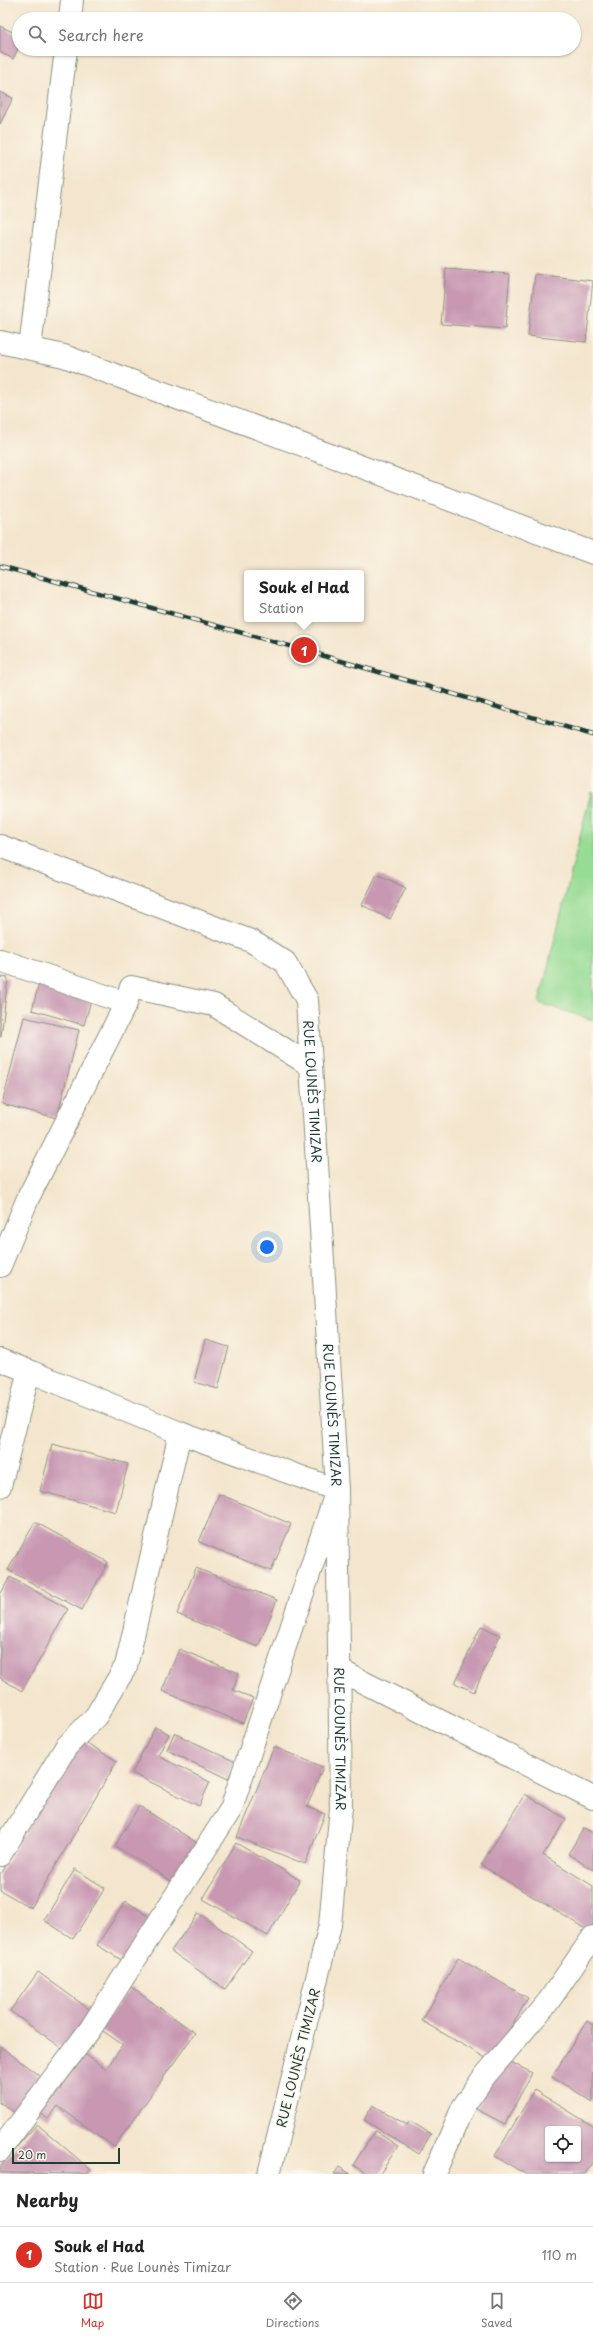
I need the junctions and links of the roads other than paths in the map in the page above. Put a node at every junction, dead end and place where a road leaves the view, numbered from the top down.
1 (72, 0) edge
2 (71, 12) edge
3 (65, 56) edge
4 (0, 342) edge
5 (30, 348) junction
6 (593, 553) edge
7 (0, 846) edge
8 (0, 960) edge
9 (126, 1003) junction
10 (311, 1066) junction
11 (0, 1266) edge
12 (0, 1360) edge
13 (28, 1371) junction
14 (180, 1432) junction
15 (0, 1486) edge
16 (337, 1490) junction
17 (339, 1670) junction
18 (593, 1798) edge
19 (0, 1855) edge
20 (593, 1937) edge
21 (0, 2150) edge
22 (269, 2174) edge
23 (434, 2174) edge

1 - 2 street
3 - 5 street
4 - 5 street
5 - 6 street
7 - 10 street, RUE LOUNÈS TIMIZAR
8 - 9 street
9 - 10 street
9 - 11 street
10 - 16 street, RUE LOUNÈS TIMIZAR
12 - 13 street
13 - 14 street
13 - 15 street
14 - 16 street
14 - 19 street
16 - 17 street, RUE LOUNÈS TIMIZAR
16 - 21 street
17 - 18 street
17 - 22 street, RUE LOUNÈS TIMIZAR
20 - 23 street

